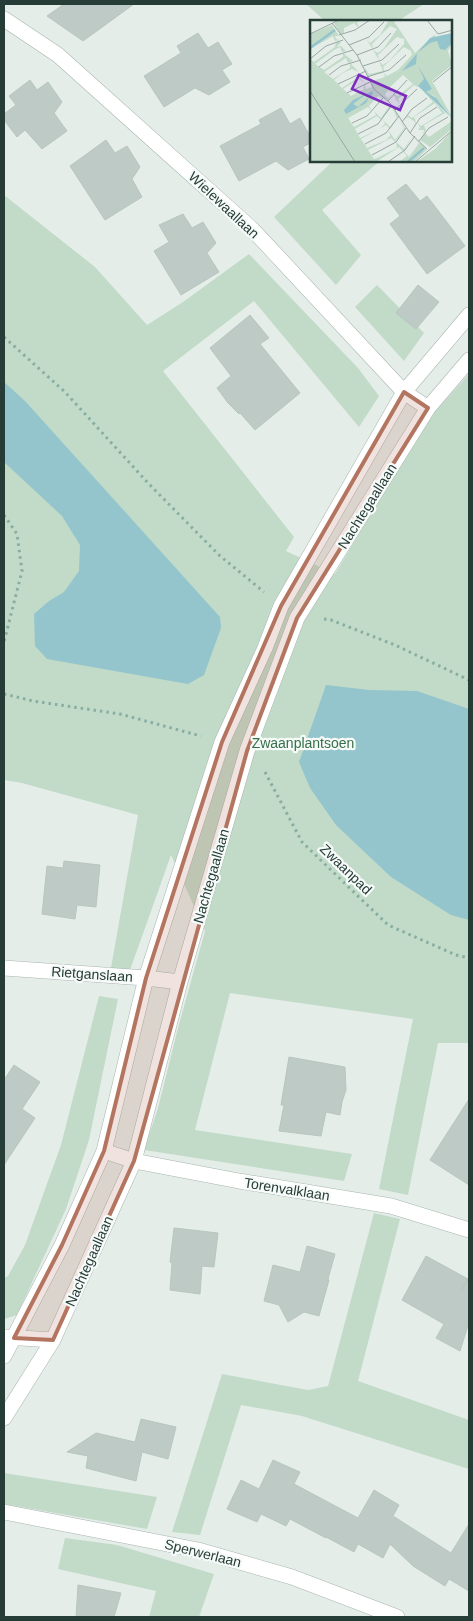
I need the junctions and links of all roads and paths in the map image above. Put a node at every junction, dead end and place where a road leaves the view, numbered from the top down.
1 (4, 19) edge
2 (469, 315) edge
3 (4, 338) edge
4 (469, 360) edge
5 (404, 392) junction
6 (428, 408) junction
7 (4, 515) edge
8 (281, 606) junction
9 (297, 618) junction
10 (4, 642) edge
11 (469, 680) edge
12 (4, 694) edge
13 (222, 742) junction
14 (247, 751) junction
15 (469, 958) edge
16 (4, 968) edge
17 (146, 978) junction
18 (180, 982) junction
19 (104, 1151) junction
20 (134, 1162) junction
21 (469, 1230) edge
22 (9, 1337) edge
23 (53, 1340) junction
24 (4, 1356) edge
25 (4, 1418) edge
26 (4, 1512) edge
27 (397, 1617) edge

1 - 5 street, Wielewaallaan
2 - 5 street, Nachtegaallaan
3 - 8 path
4 - 6 street, Nachtegaallaan
5 - 6 street, Wielewaallaan
5 - 8 street, Nachtegaallaan
6 - 9 street, Nachtegaallaan
7 - 10 path
8 - 13 street, Nachtegaallaan
9 - 11 path
9 - 14 street, Nachtegaallaan
12 - 13 path
13 - 17 street, Nachtegaallaan
14 - 15 path, Zwaanpad
14 - 18 street, Nachtegaallaan
16 - 17 street, Rietganslaan
17 - 18 street, Rietganslaan
17 - 19 street, Nachtegaallaan
18 - 20 street, Nachtegaallaan
19 - 20 street, Torenvalklaan
19 - 22 street, Nachtegaallaan
20 - 21 street, Torenvalklaan
20 - 23 street, Nachtegaallaan
22 - 23 street
22 - 24 street, Nachtegaallaan
23 - 25 street, Nachtegaallaan
26 - 27 street, Sperwerlaan

